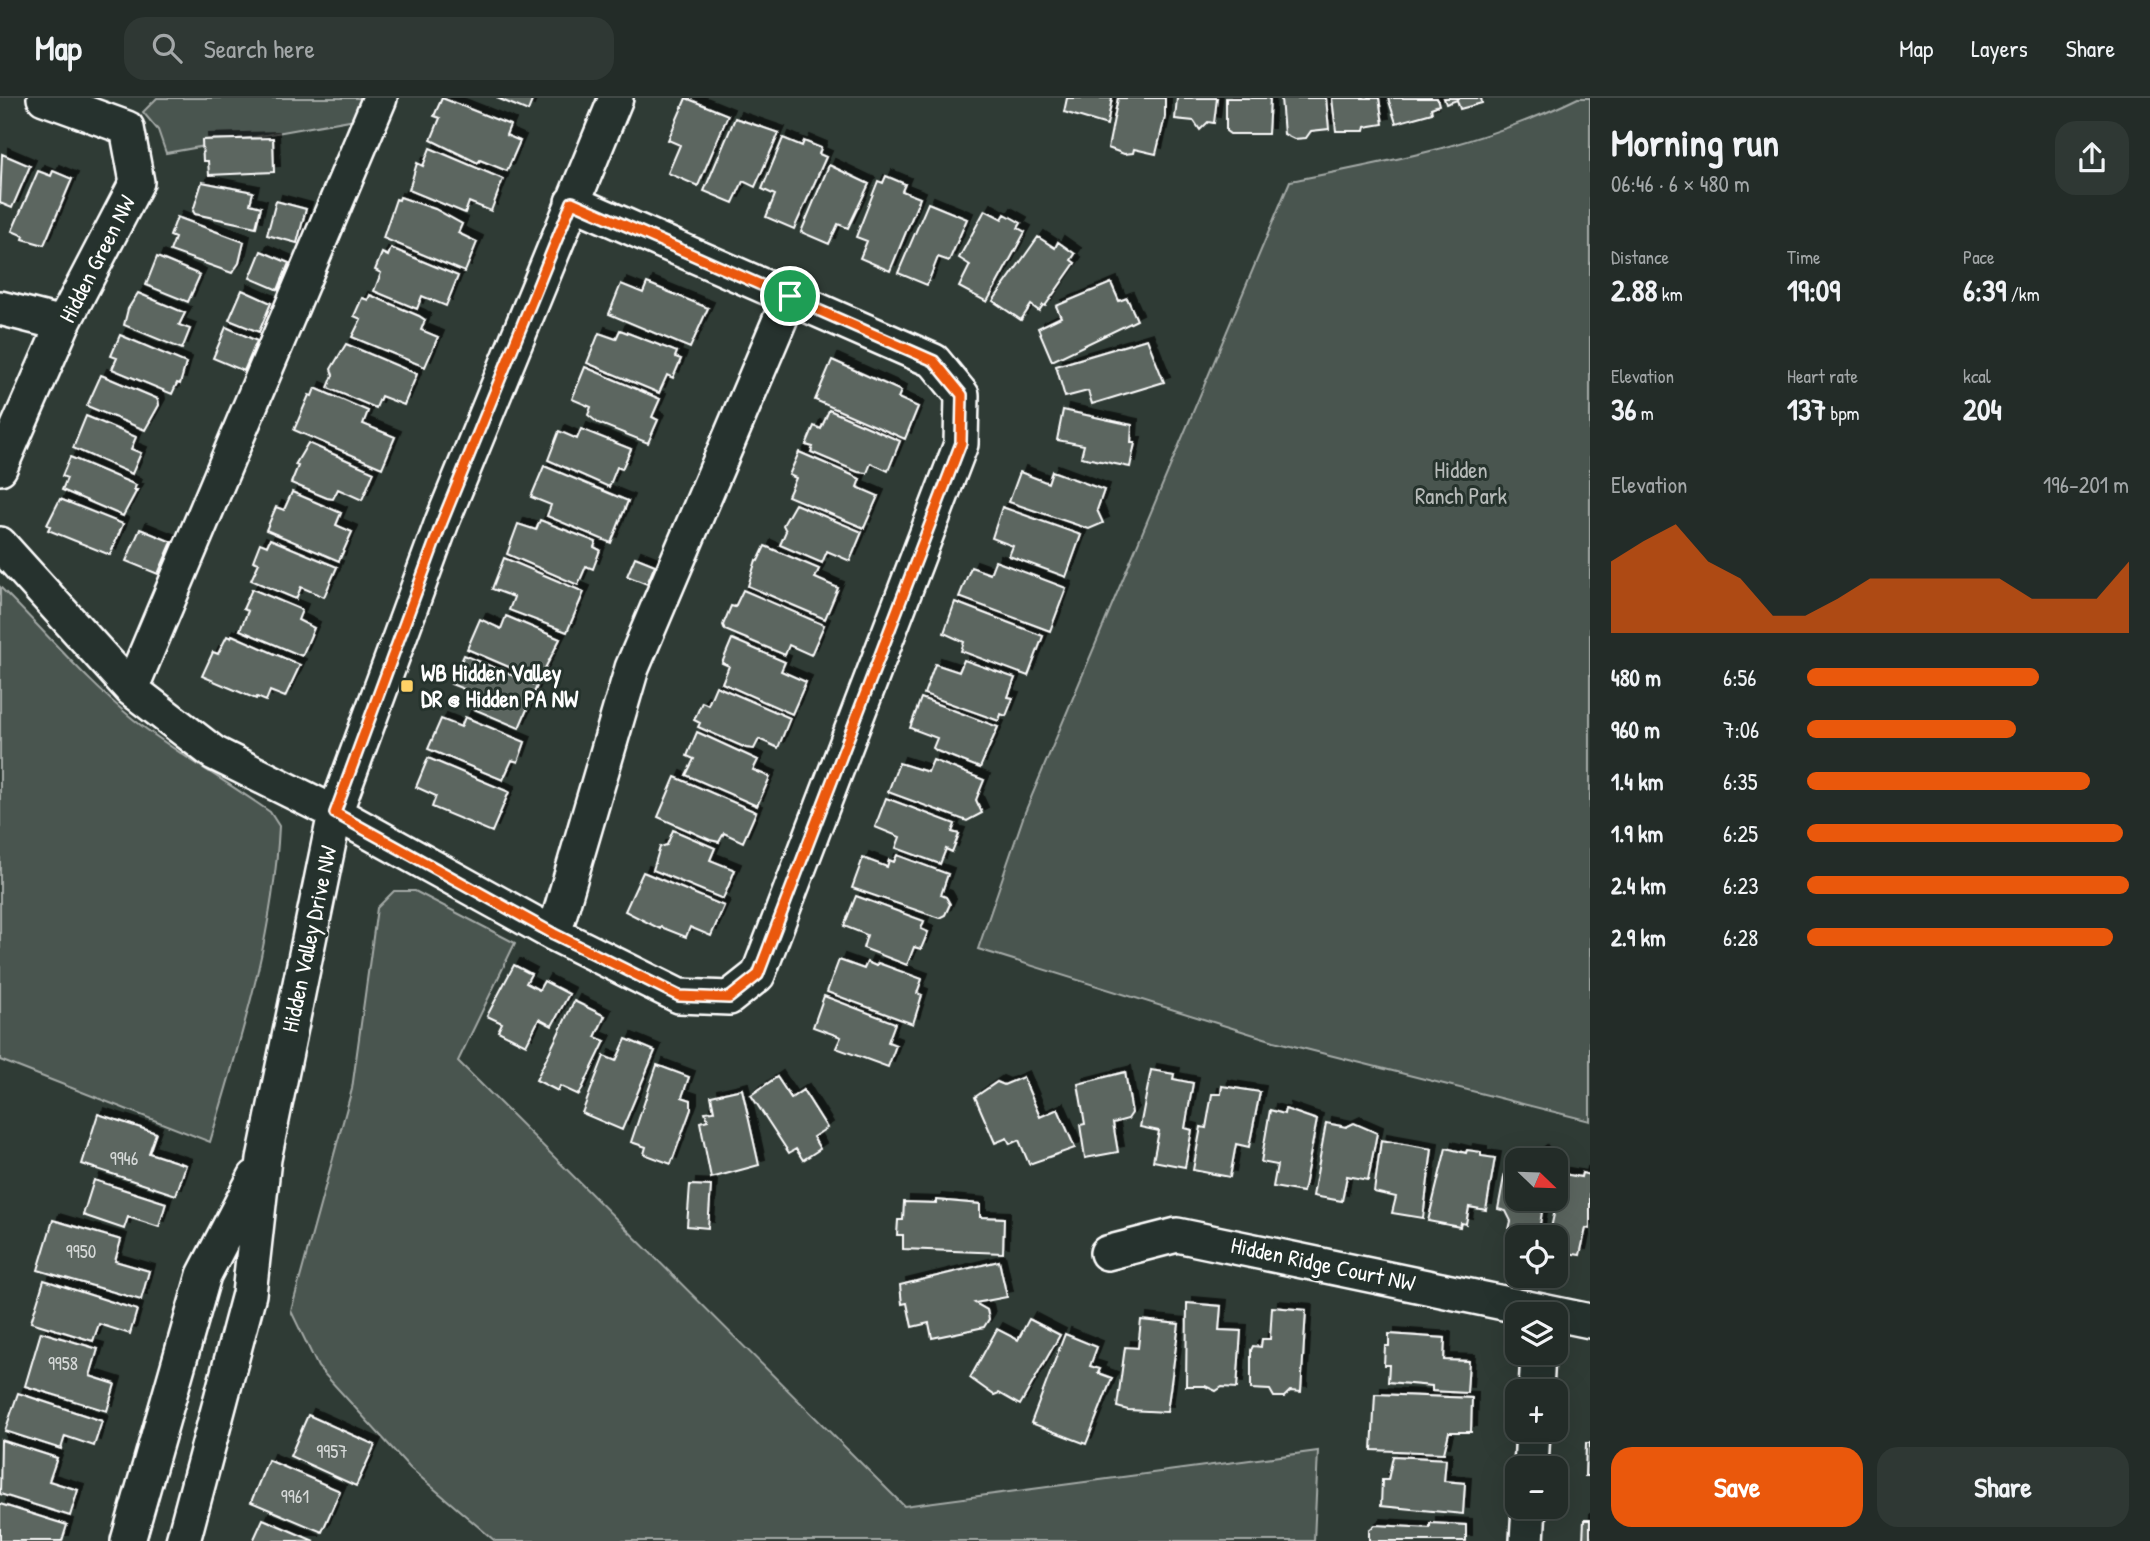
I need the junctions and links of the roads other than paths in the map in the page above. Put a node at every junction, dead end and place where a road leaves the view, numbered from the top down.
1 (44, 98) edge
2 (380, 98) edge
3 (616, 98) edge
4 (572, 202) junction
5 (790, 296) junction
6 (0, 308) edge
7 (63, 324) junction
8 (0, 468) edge
9 (0, 544) edge
10 (131, 690) junction
11 (335, 813) junction
12 (554, 934) junction
13 (264, 1159) junction
14 (1107, 1253) dead end
15 (1505, 1304) edge
16 (1568, 1317) edge
17 (1590, 1321) edge
18 (1528, 1519) edge
19 (128, 1541) edge
20 (183, 1541) edge
21 (1527, 1541) edge

1 - 7 street, Hidden Green NW
2 - 10 street
3 - 4 street, Hidden Valley Drive NW
4 - 5 street
4 - 11 street, Hidden Valley Drive NW
5 - 12 street
5 - 12 street
6 - 7 street
7 - 8 street, Hidden Green NW
9 - 10 street
10 - 11 street
11 - 12 street
11 - 13 street, Hidden Valley Drive NW
13 - 19 street, Hidden Valley Drive NW
13 - 20 street, Hidden Valley Drive NW
14 - 15 street, Hidden Ridge Court NW
16 - 17 street, Hidden Ridge Court NW
18 - 21 street

